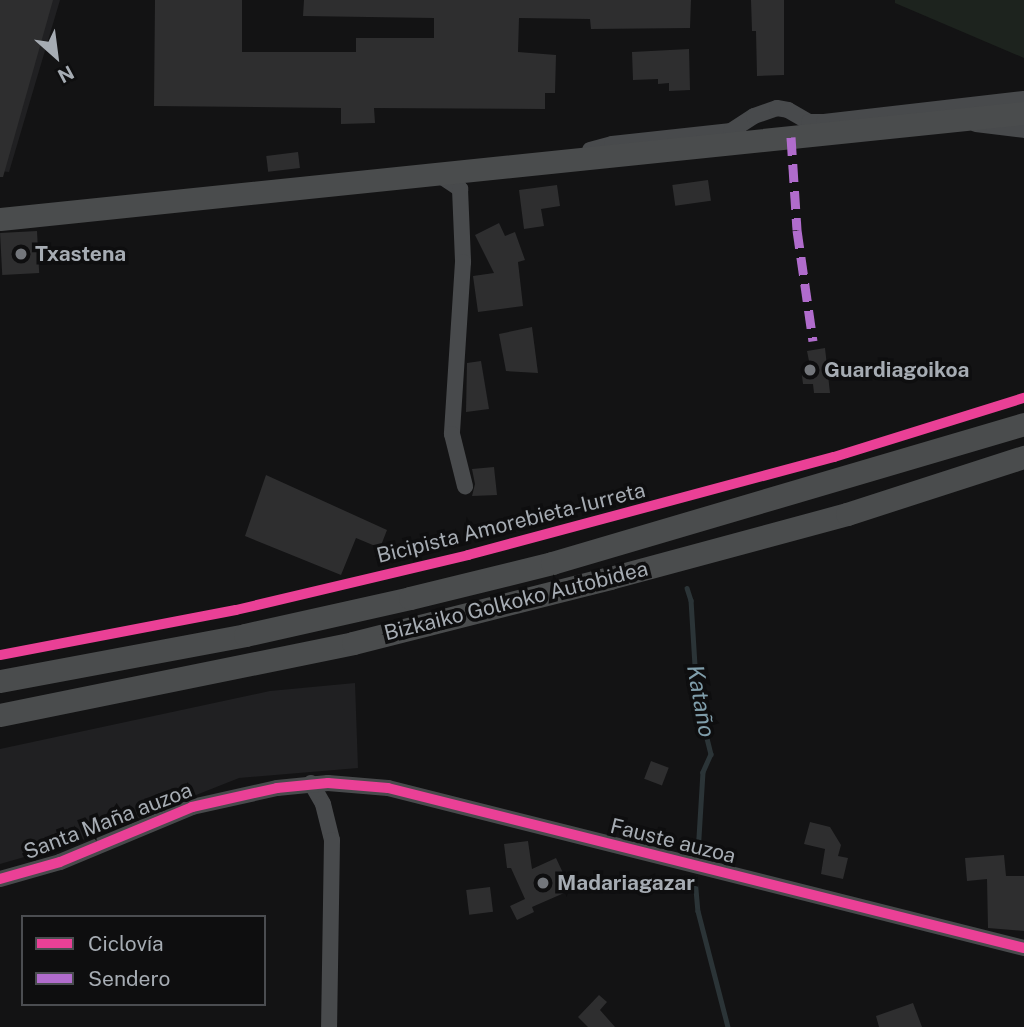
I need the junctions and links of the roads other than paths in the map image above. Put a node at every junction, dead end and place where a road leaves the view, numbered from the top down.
1 (1024, 99) edge
2 (1024, 113) edge
3 (949, 121) junction
4 (1024, 130) edge
5 (564, 160) junction
6 (491, 168) junction
7 (438, 173) junction
8 (460, 189) junction
9 (0, 219) edge
10 (1024, 424) edge
11 (1024, 457) edge
12 (465, 486) dead end
13 (0, 681) edge
14 (0, 715) edge
15 (312, 783) junction
16 (0, 879) edge
17 (1024, 948) edge
18 (329, 1027) edge

1 - 5 street
2 - 3 highway
3 - 4 street
3 - 5 highway
5 - 6 highway
6 - 7 highway
6 - 8 street
7 - 8 street
7 - 9 highway
8 - 12 street
10 - 13 highway, Bizkaiko Golkoko Autobidea
11 - 14 highway, Bizkaiko Golkoko Autobidea
15 - 16 street, Santa Maña auzoa
15 - 17 street, Fauste auzoa
15 - 18 street

